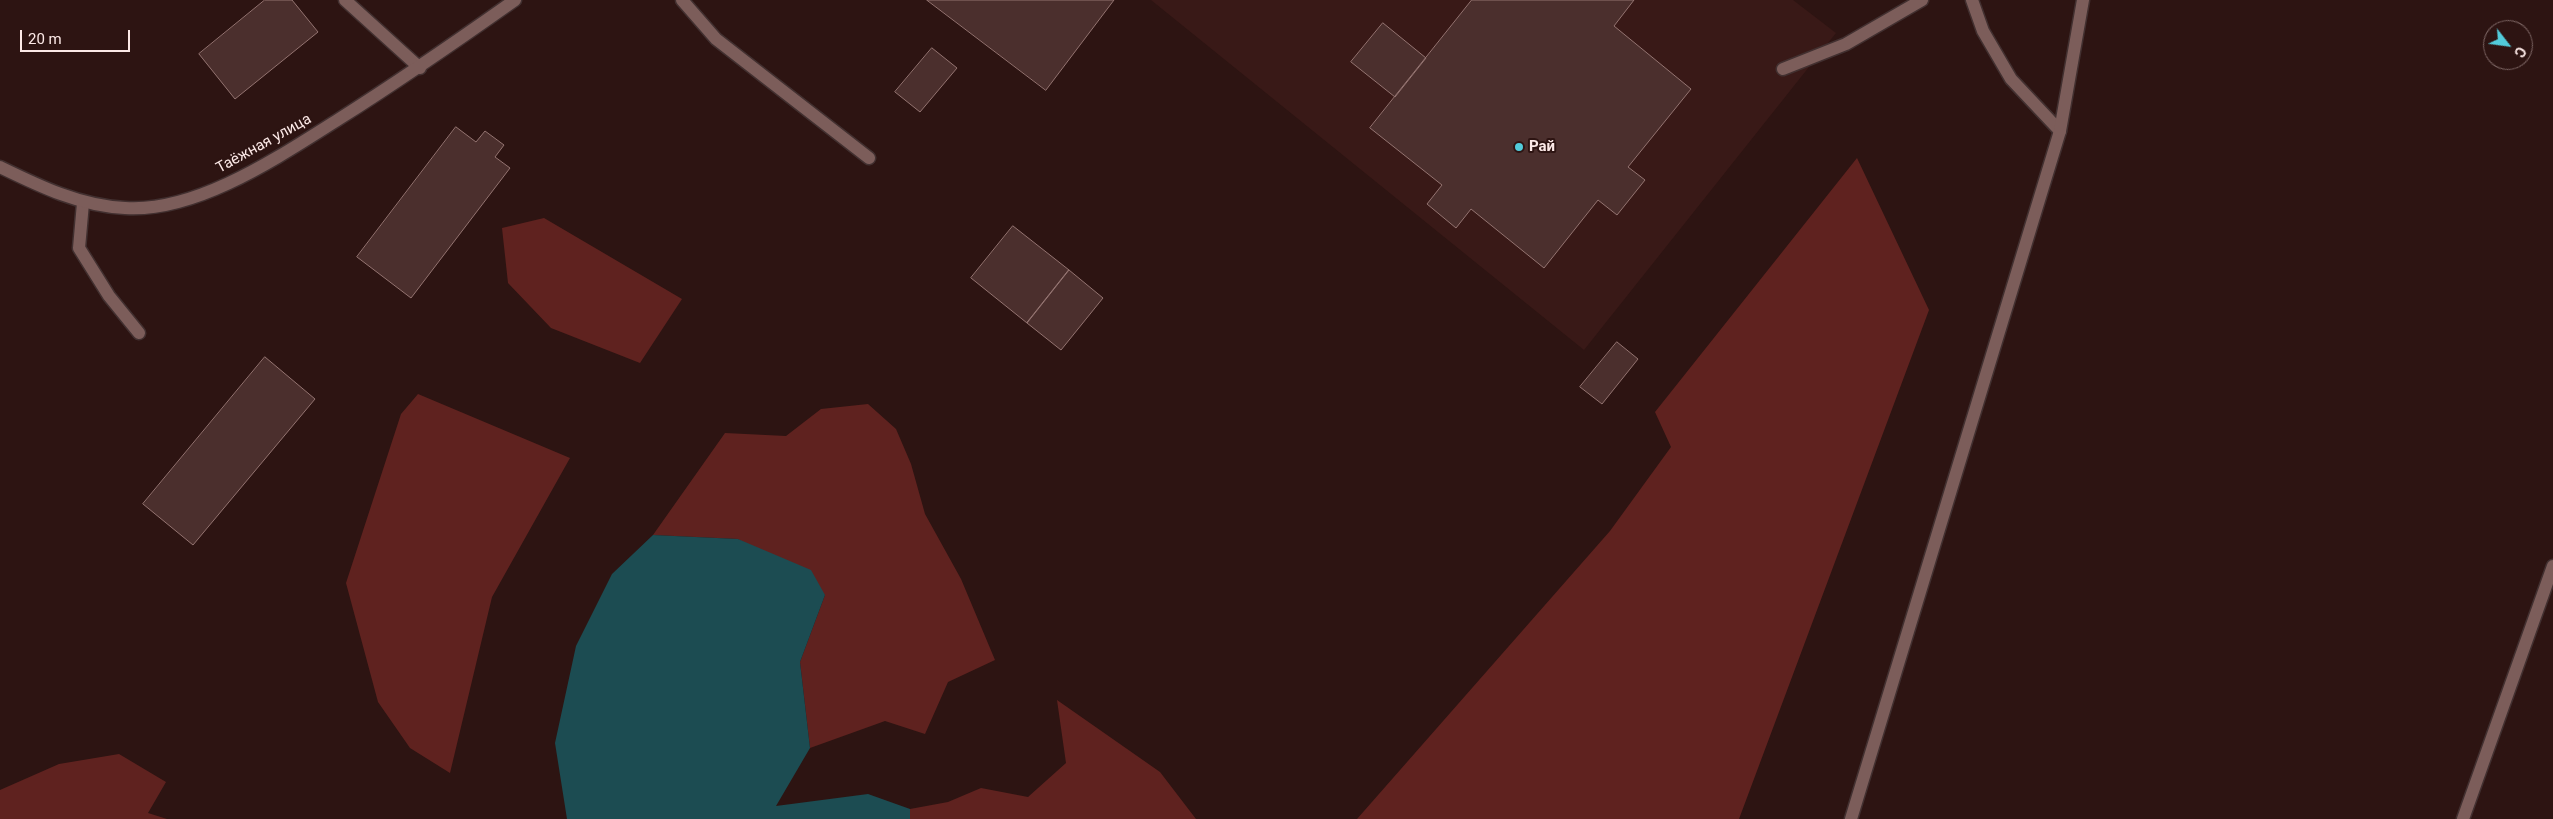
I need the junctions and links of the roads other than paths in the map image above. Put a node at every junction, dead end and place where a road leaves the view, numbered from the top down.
1 (345, 0) edge
2 (515, 0) edge
3 (682, 0) edge
4 (1922, 0) edge
5 (1972, 0) edge
6 (2083, 0) edge
7 (420, 68) junction
8 (1783, 69) dead end
9 (2060, 130) junction
10 (869, 158) dead end
11 (0, 167) edge
12 (83, 202) junction
13 (139, 333) dead end
14 (2553, 566) edge
15 (1851, 819) edge
16 (2463, 819) edge

1 - 7 street
2 - 7 street, Таёжная улица
3 - 10 street
4 - 8 street
5 - 9 street
6 - 9 street
7 - 12 street, Таёжная улица
9 - 15 street
11 - 12 street, Таёжная улица
12 - 13 street
14 - 16 street

